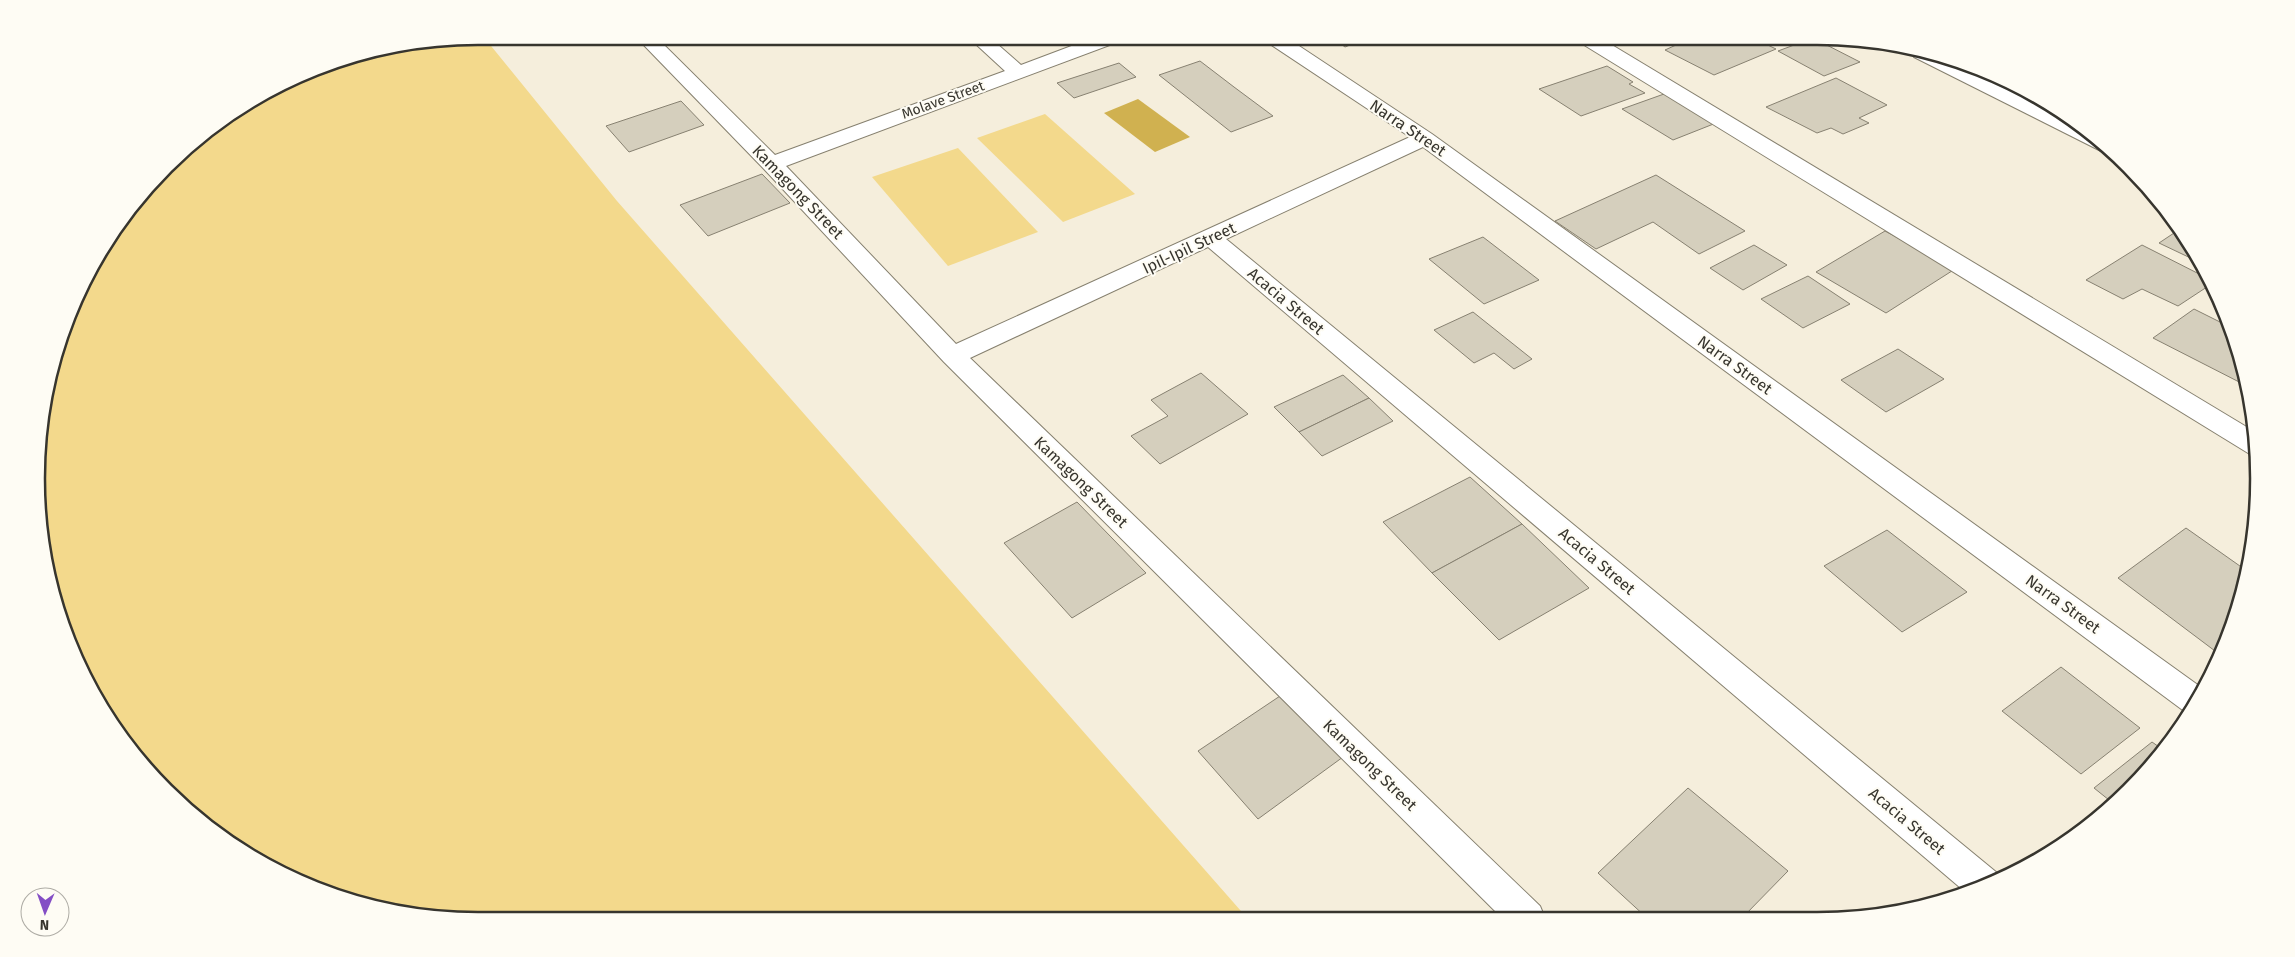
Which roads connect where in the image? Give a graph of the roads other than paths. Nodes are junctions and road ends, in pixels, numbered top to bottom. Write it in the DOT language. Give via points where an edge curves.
graph roads {
  1 [pos="653,45"];
  2 [pos="986,45"];
  3 [pos="1092,45"];
  4 [pos="1285,45"];
  5 [pos="1598,45"];
  6 [pos="1939,63"];
  7 [pos="1018,72"];
  8 [pos="2072,129"];
  9 [pos="1425,138"];
  10 [pos="772,164"];
  11 [pos="1211,238"];
  12 [pos="953,356"];
  13 [pos="2248,441"];
  14 [pos="2191,697"];
  15 [pos="1979,880"];
  16 [pos="1521,912"];
  1 -- 10 [label="street, Kamagong Street"];
  2 -- 7 [label="street"];
  3 -- 7 [label="street, Molave Street"];
  4 -- 9 [label="street, Narra Street"];
  5 -- 13 [label="street"];
  6 -- 8 [label="street"];
  7 -- 10 [label="street, Molave Street"];
  9 -- 11 [label="street, Ipil-Ipil Street"];
  9 -- 14 [label="street, Narra Street"];
  10 -- 12 [label="street, Kamagong Street"];
  11 -- 12 [label="street, Ipil-Ipil Street"];
  11 -- 15 [label="street, Acacia Street"];
  12 -- 16 [label="street, Kamagong Street"];
}
